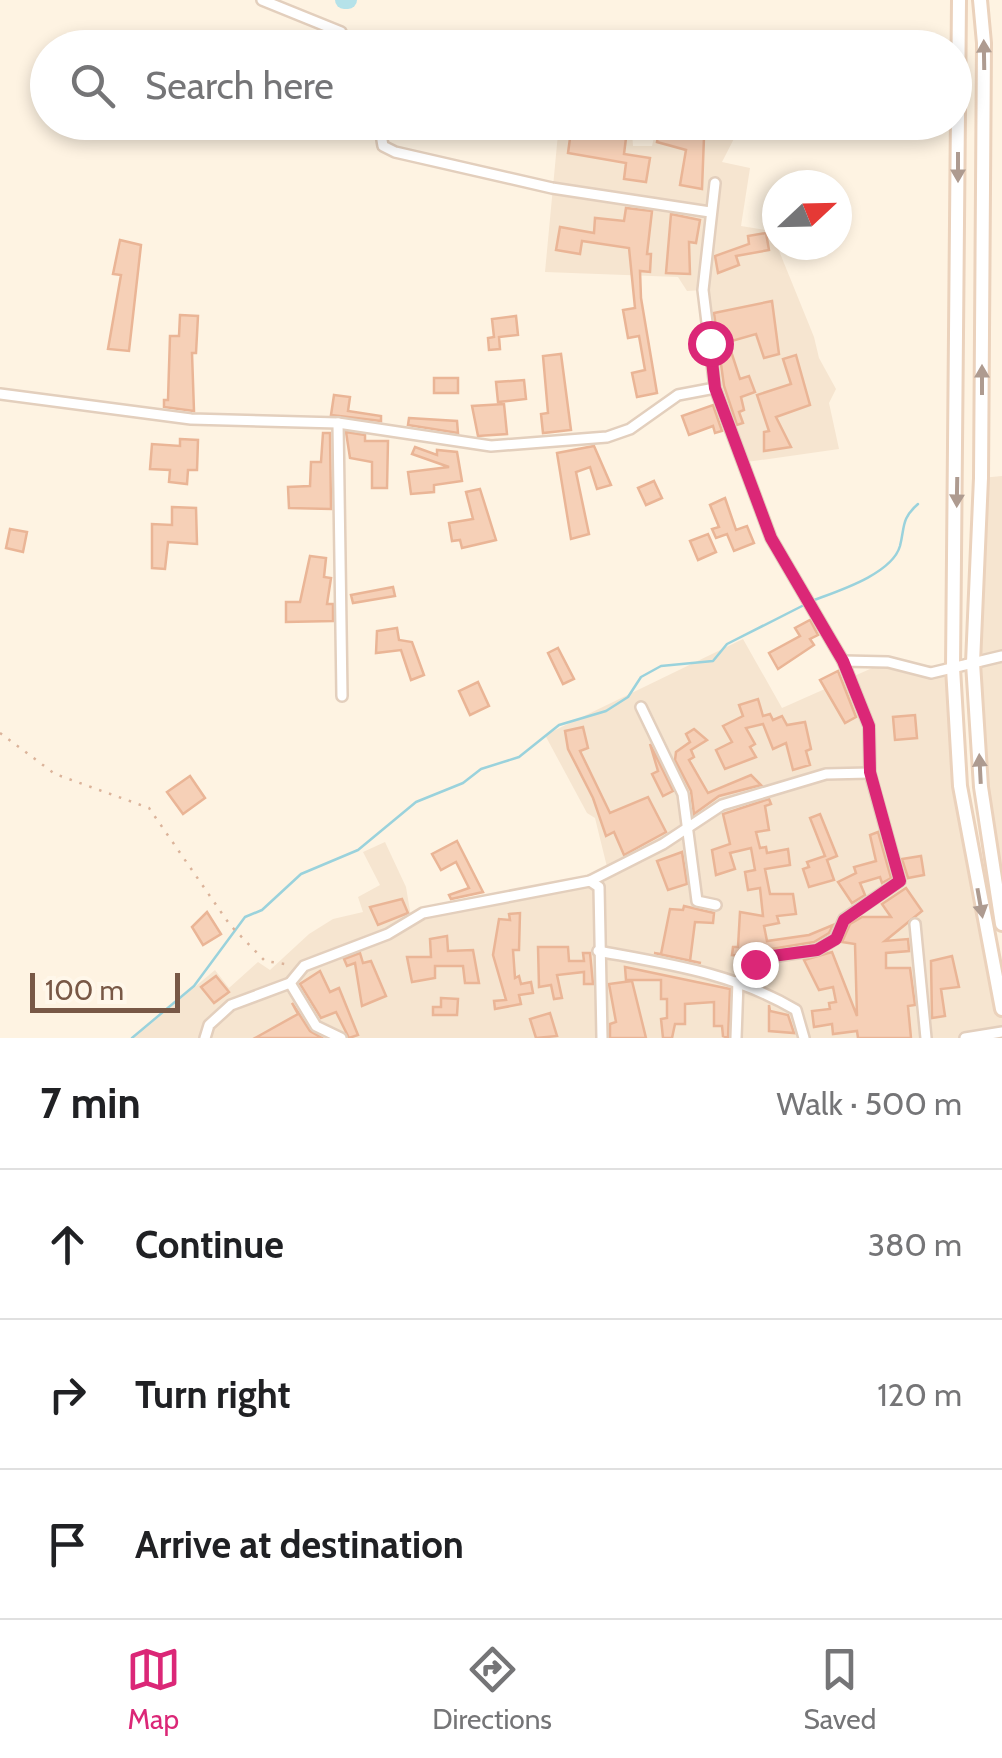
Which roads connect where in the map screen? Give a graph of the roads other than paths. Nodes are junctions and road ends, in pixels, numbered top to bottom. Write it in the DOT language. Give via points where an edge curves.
graph roads {
  1 [pos="262,0"];
  2 [pos="959,0"];
  3 [pos="980,0"];
  4 [pos="336,30"];
  5 [pos="959,30"];
  6 [pos="382,140"];
  7 [pos="958,140"];
  8 [pos="715,183"];
  9 [pos="710,212"];
  10 [pos="715,388"];
  11 [pos="0,394"];
  12 [pos="338,423"];
  13 [pos="1002,656"];
  14 [pos="843,661"];
  15 [pos="973,663"];
  16 [pos="953,668"];
  17 [pos="342,696"];
  18 [pos="641,707"];
  19 [pos="870,772"];
  20 [pos="690,823"];
  21 [pos="590,881"];
  22 [pos="716,905"];
  23 [pos="914,924"];
  24 [pos="1002,924"];
  25 [pos="598,952"];
  26 [pos="738,981"];
  27 [pos="290,983"];
  28 [pos="754,986"];
  29 [pos="1002,1009"];
  30 [pos="1002,1032"];
  31 [pos="204,1038"];
  32 [pos="342,1038"];
  33 [pos="602,1038"];
  34 [pos="736,1038"];
  35 [pos="804,1038"];
  36 [pos="926,1038"];
  37 [pos="964,1038"];
  1 -- 4 [label="street"];
  2 -- 5 [label="main road, one-way"];
  15 -- 3 [label="main road, one-way" via="982,478"];
  6 -- 9 [label="street" via="394,152 552,188"];
  7 -- 16 [label="main road, one-way"];
  8 -- 9 [label="street"];
  9 -- 10 [label="street" via="703,290"];
  10 -- 12 [label="street" via="678,395 630,429 607,436 458,444"];
  10 -- 14 [label="street" via="752,493 798,589"];
  11 -- 12 [label="street" via="191,419"];
  12 -- 17 [label="street"];
  13 -- 15 [label="street"];
  14 -- 16 [label="street" via="931,672"];
  14 -- 19 [label="street" via="869,726"];
  15 -- 16 [label="street"];
  24 -- 15 [label="main road, one-way" via="981,787"];
  16 -- 29 [label="main road, one-way" via="960,786"];
  18 -- 20 [label="street" via="678,780"];
  19 -- 20 [label="street" via="826,774 722,805"];
  19 -- 28 [label="street" via="900,881 844,920 836,939 817,950 758,959"];
  20 -- 21 [label="street"];
  20 -- 22 [label="street" via="697,901"];
  21 -- 25 [label="street" via="598,887"];
  21 -- 27 [label="street" via="423,913 304,966"];
  23 -- 36 [label="street"];
  25 -- 26 [label="street"];
  25 -- 33 [label="street"];
  26 -- 28 [label="street"];
  26 -- 34 [label="street"];
  27 -- 31 [label="street" via="230,1005"];
  27 -- 32 [label="street" via="316,1026"];
  28 -- 35 [label="street" via="796,1010"];
  30 -- 37 [label="street"];
}
